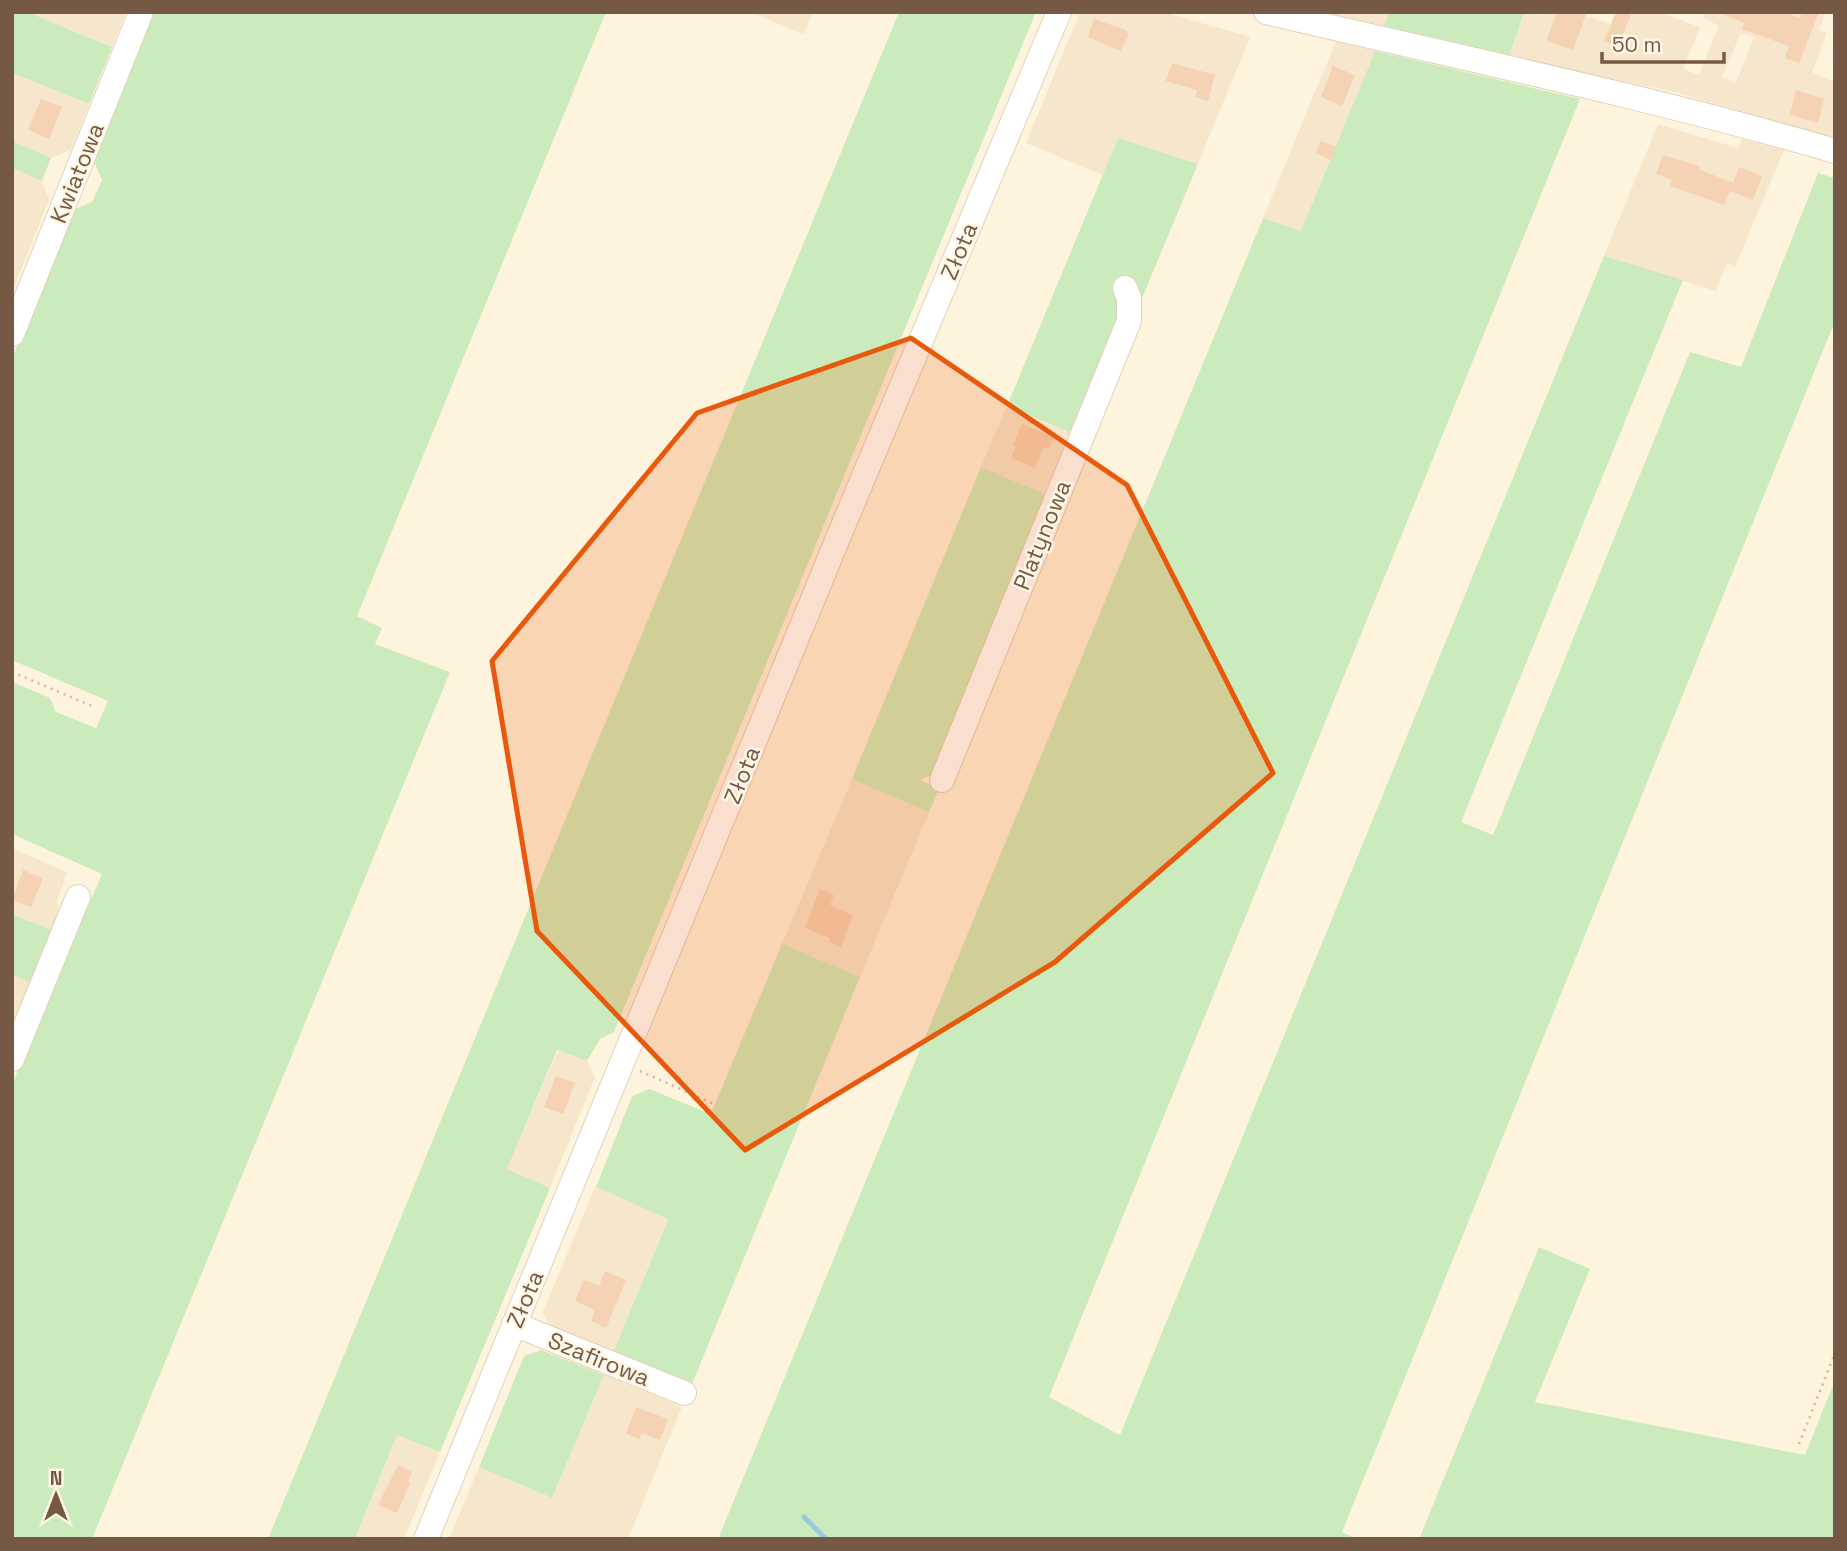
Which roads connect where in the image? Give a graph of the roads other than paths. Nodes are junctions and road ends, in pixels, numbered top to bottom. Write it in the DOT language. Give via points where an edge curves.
graph roads {
  1 [pos="141,12"];
  2 [pos="1059,12"];
  3 [pos="1266,12"];
  4 [pos="1835,151"];
  5 [pos="1125,288"];
  6 [pos="12,334"];
  7 [pos="943,780"];
  8 [pos="78,897"];
  9 [pos="12,1059"];
  10 [pos="514,1324"];
  11 [pos="684,1393"];
  12 [pos="426,1539"];
  1 -- 6 [label="street, Kwiatowa"];
  2 -- 10 [label="street, Złota"];
  3 -- 4 [label="street" via="1604,89"];
  5 -- 7 [label="street, Platynowa" via="1129,321"];
  8 -- 9 [label="street"];
  10 -- 11 [label="street, Szafirowa"];
  10 -- 12 [label="street, Złota"];
}
